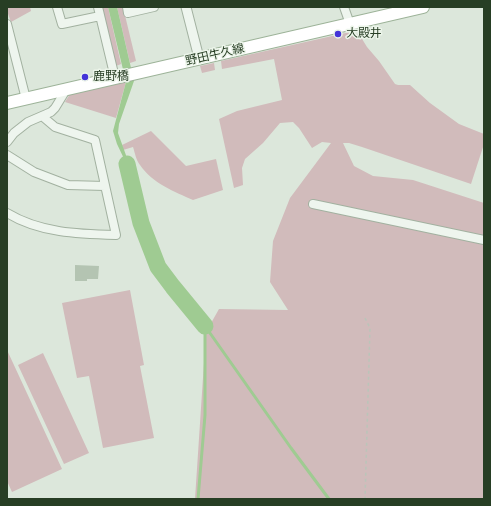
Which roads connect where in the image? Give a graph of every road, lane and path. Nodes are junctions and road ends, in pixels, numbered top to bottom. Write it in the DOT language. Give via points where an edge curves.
graph roads {
  1 [pos="56,7"];
  2 [pos="98,7"];
  3 [pos="127,7"];
  4 [pos="154,7"];
  5 [pos="186,7"];
  6 [pos="344,7"];
  7 [pos="423,7"];
  8 [pos="100,16"];
  9 [pos="7,24"];
  10 [pos="350,24"];
  11 [pos="199,58"];
  12 [pos="124,76"];
  13 [pos="66,90"];
  14 [pos="26,99"];
  15 [pos="7,103"];
  16 [pos="42,116"];
  17 [pos="7,142"];
  18 [pos="7,155"];
  19 [pos="105,186"];
  20 [pos="313,204"];
  21 [pos="7,213"];
  22 [pos="484,240"];
  23 [pos="365,318"];
  24 [pos="365,499"];
  1 -- 8 [label="street" via="62,24"];
  2 -- 8 [label="street"];
  3 -- 4 [label="street" via="128,13"];
  5 -- 11 [label="street"];
  6 -- 10 [label="street"];
  7 -- 10 [label="main road, 野田牛久線"];
  8 -- 12 [label="street"];
  9 -- 14 [label="street"];
  10 -- 11 [label="main road, 野田牛久線"];
  11 -- 12 [label="main road, 野田牛久線"];
  12 -- 13 [label="main road, 野田牛久線"];
  13 -- 14 [label="main road, 野田牛久線"];
  13 -- 16 [label="street" via="55,108"];
  14 -- 15 [label="main road, 野田牛久線"];
  16 -- 17 [label="street" via="21,127"];
  16 -- 19 [label="street" via="55,127 95,140"];
  18 -- 19 [label="street" via="34,172 68,185"];
  19 -- 21 [label="street" via="116,235 59,232 25,222"];
  20 -- 22 [label="street"];
  23 -- 24 [label="path" via="370,328"];
}
